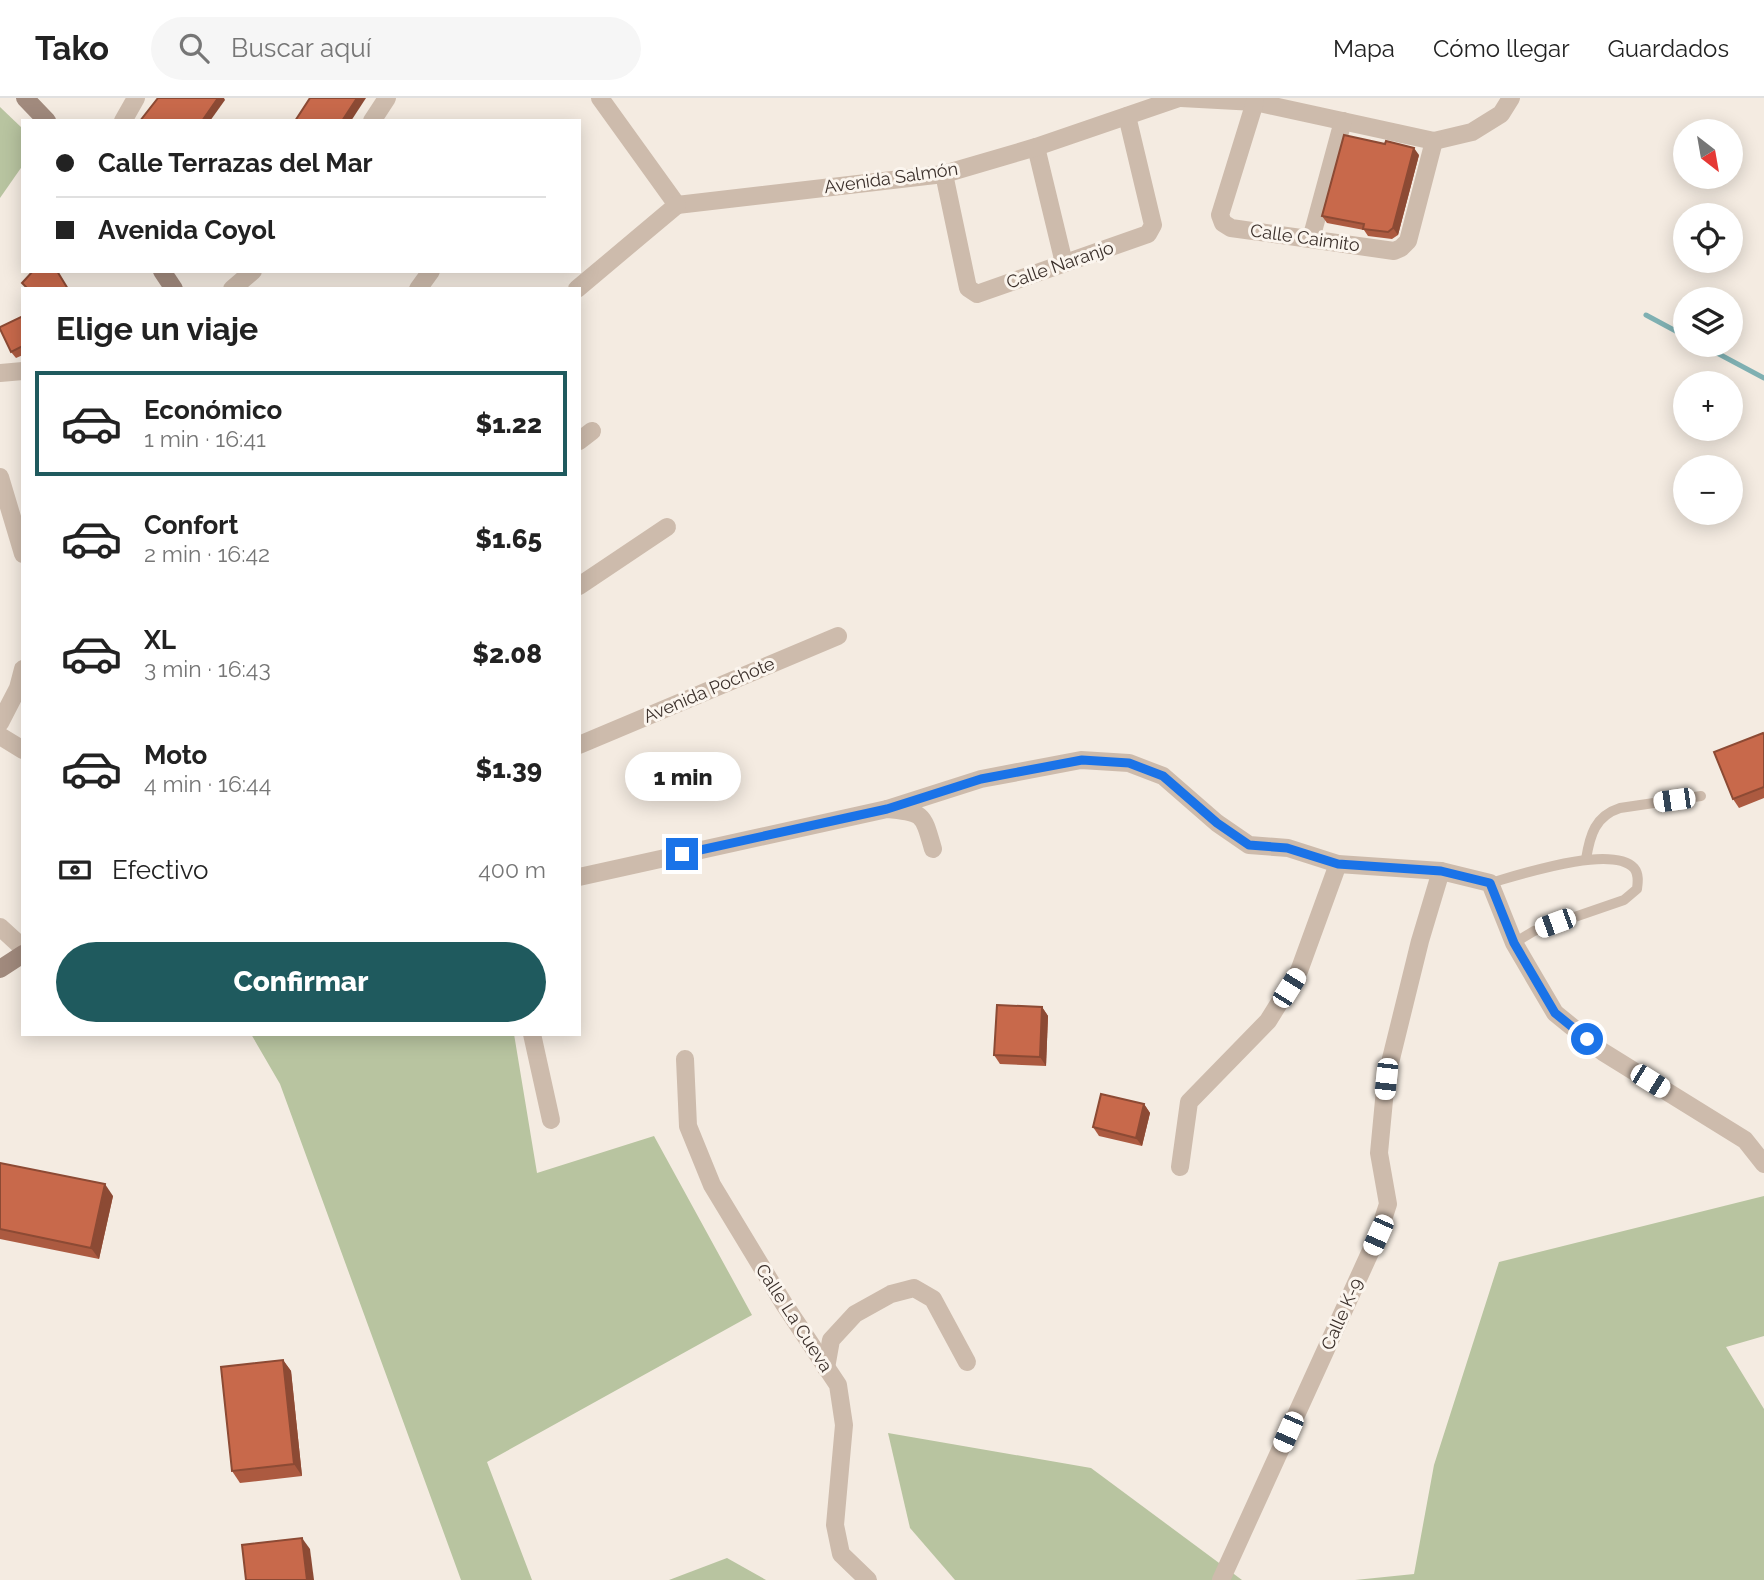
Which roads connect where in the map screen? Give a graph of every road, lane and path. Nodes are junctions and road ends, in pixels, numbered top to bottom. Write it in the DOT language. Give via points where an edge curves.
graph roads {
  1 [pos="25,98"];
  2 [pos="136,98"];
  3 [pos="387,98"];
  4 [pos="600,98"];
  5 [pos="1180,98"];
  6 [pos="1511,98"];
  7 [pos="1255,103"];
  8 [pos="1127,116"];
  9 [pos="45,119"];
  10 [pos="124,119"];
  11 [pos="373,119"];
  12 [pos="1343,121"];
  13 [pos="1434,141"];
  14 [pos="1036,147"];
  15 [pos="944,174"];
  16 [pos="677,205"];
  17 [pos="1311,239"];
  18 [pos="1064,263"];
  19 [pos="251,273"];
  20 [pos="234,287"];
  21 [pos="579,287"];
  22 [pos="21,371"];
  23 [pos="0,373"];
  24 [pos="0,477"];
  25 [pos="20,527"];
  26 [pos="667,527"];
  27 [pos="581,585"];
  28 [pos="838,636"];
  29 [pos="21,677"];
  30 [pos="0,723"];
  31 [pos="0,736"];
  32 [pos="581,744"];
  33 [pos="21,749"];
  34 [pos="1701,796"];
  35 [pos="887,809"];
  36 [pos="933,849"];
  37 [pos="1586,859"];
  38 [pos="1338,864"];
  39 [pos="1441,871"];
  40 [pos="581,877"];
  41 [pos="1490,883"];
  42 [pos="0,927"];
  43 [pos="1514,943"];
  44 [pos="21,946"];
  45 [pos="21,955"];
  46 [pos="0,969"];
  47 [pos="532,1036"];
  48 [pos="685,1059"];
  49 [pos="551,1120"];
  50 [pos="1764,1164"];
  51 [pos="1180,1167"];
  52 [pos="967,1362"];
  53 [pos="826,1368"];
  54 [pos="868,1580"];
  55 [pos="1220,1580"];
  1 -- 9 [label="street"];
  2 -- 10 [label="street"];
  3 -- 11 [label="street"];
  4 -- 16 [label="street"];
  5 -- 7 [label="street, Avenida Salmón"];
  5 -- 8 [label="street, Avenida Salmón"];
  6 -- 13 [label="street, Avenida Salmón" via="1501,114 1472,132"];
  7 -- 12 [label="street, Avenida Salmón"];
  7 -- 17 [label="street, Calle Caimito" via="1220,215 1223,223"];
  8 -- 14 [label="street, Avenida Salmón"];
  8 -- 18 [label="street, Calle Naranjo" via="1152,231"];
  12 -- 13 [label="street, Avenida Salmón"];
  12 -- 17 [label="street"];
  13 -- 17 [label="street, Calle Caimito" via="1408,241 1401,248 1394,251"];
  14 -- 15 [label="street, Avenida Salmón"];
  14 -- 18 [label="street"];
  15 -- 16 [label="street, Avenida Salmón"];
  15 -- 18 [label="street, Calle Naranjo" via="971,292 977,295"];
  16 -- 21 [label="street"];
  19 -- 20 [label="street"];
  22 -- 23 [label="street"];
  24 -- 25 [label="street"];
  26 -- 27 [label="street"];
  28 -- 32 [label="street, Avenida Pochote"];
  29 -- 30 [label="street"];
  31 -- 33 [label="street"];
  34 -- 37 [label="lane" via="1609,811 1594,827"];
  35 -- 36 [label="street" via="913,811 924,820"];
  35 -- 38 [label="street" via="981,779 1082,760 1129,763 1163,776 1249,845 1287,848"];
  35 -- 40 [label="street"];
  37 -- 41 [label="lane"];
  37 -- 43 [label="lane" via="1628,864 1637,874 1637,890 1624,900 1534,931"];
  38 -- 39 [label="street"];
  38 -- 51 [label="street" via="1299,971 1268,1021 1189,1102"];
  39 -- 41 [label="street"];
  39 -- 55 [label="street, Calle K-9" via="1386,1079 1379,1153 1388,1204 1378,1235"];
  41 -- 43 [label="street"];
  42 -- 44 [label="street"];
  43 -- 50 [label="street" via="1555,1013 1603,1052 1745,1140"];
  45 -- 46 [label="street"];
  47 -- 49 [label="street"];
  48 -- 53 [label="street, Calle La Cueva" via="688,1126 712,1185"];
  52 -- 53 [label="street" via="933,1299 914,1287 855,1314 831,1340"];
  53 -- 54 [label="street, Calle La Cueva" via="838,1385 844,1424 835,1525 841,1554"];
}
